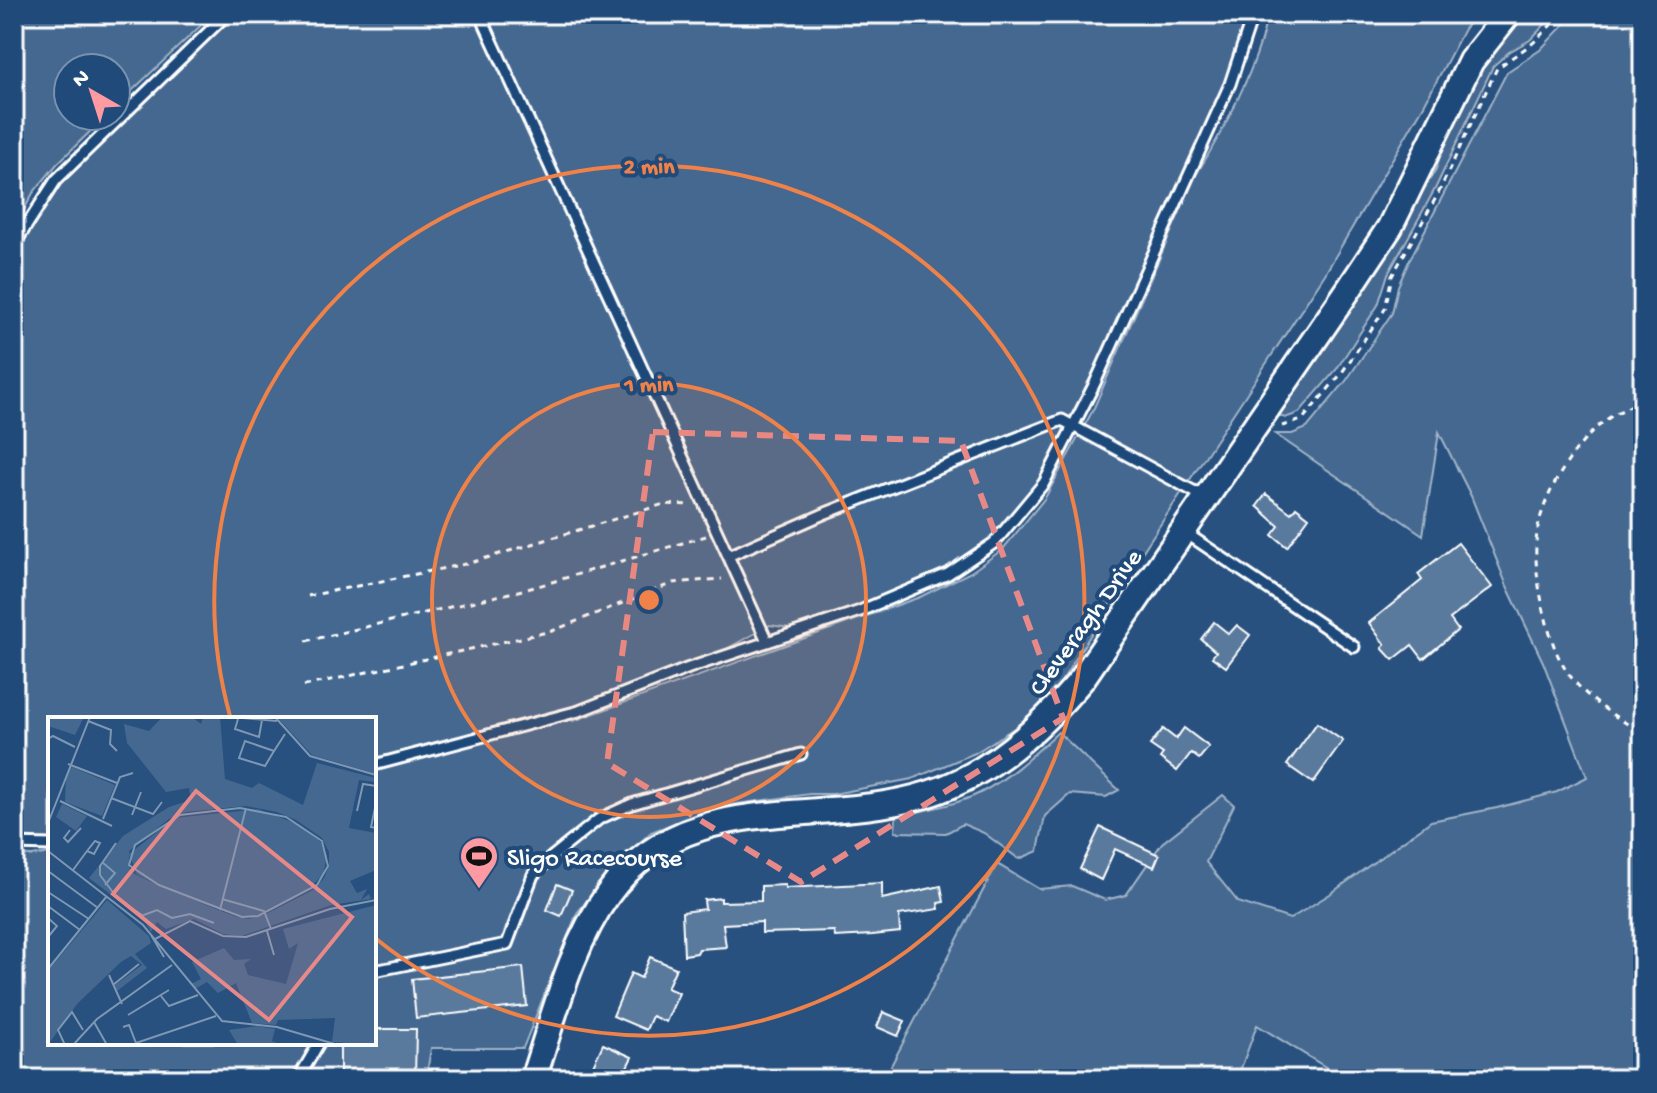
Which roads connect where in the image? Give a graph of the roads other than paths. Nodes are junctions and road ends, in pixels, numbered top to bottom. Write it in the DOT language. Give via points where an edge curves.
graph roads {
  1 [pos="227,14"];
  2 [pos="480,14"];
  3 [pos="1253,14"];
  4 [pos="1508,14"];
  5 [pos="14,245"];
  6 [pos="1073,426"];
  7 [pos="1206,498"];
  8 [pos="1183,531"];
  9 [pos="728,556"];
  10 [pos="767,641"];
  11 [pos="1354,647"];
  12 [pos="801,754"];
  13 [pos="376,764"];
  14 [pos="14,844"];
  15 [pos="48,845"];
  16 [pos="376,971"];
  17 [pos="318,1045"];
  18 [pos="298,1079"];
  19 [pos="533,1079"];
  1 -- 5 [label="lane" via="56,180"];
  2 -- 9 [label="lane"];
  3 -- 6 [label="lane" via="1230,84"];
  4 -- 7 [label="street, Cleveragh Drive" via="1471,61 1390,227"];
  6 -- 7 [label="lane"];
  6 -- 9 [label="lane" via="1062,420 1048,425"];
  6 -- 10 [label="lane" via="1044,483 994,543 948,574 860,611"];
  7 -- 8 [label="street, Cleveragh Drive"];
  8 -- 11 [label="lane"];
  8 -- 19 [label="street, Cleveragh Drive" via="1082,679 1047,720 988,766 930,794 882,805 712,823 670,839 633,867 609,892 577,951"];
  9 -- 10 [label="lane"];
  10 -- 13 [label="lane" via="579,711"];
  12 -- 16 [label="lane" via="632,804 599,819 533,875 507,944"];
  14 -- 15 [label="lane"];
  17 -- 18 [label="lane"];
}
